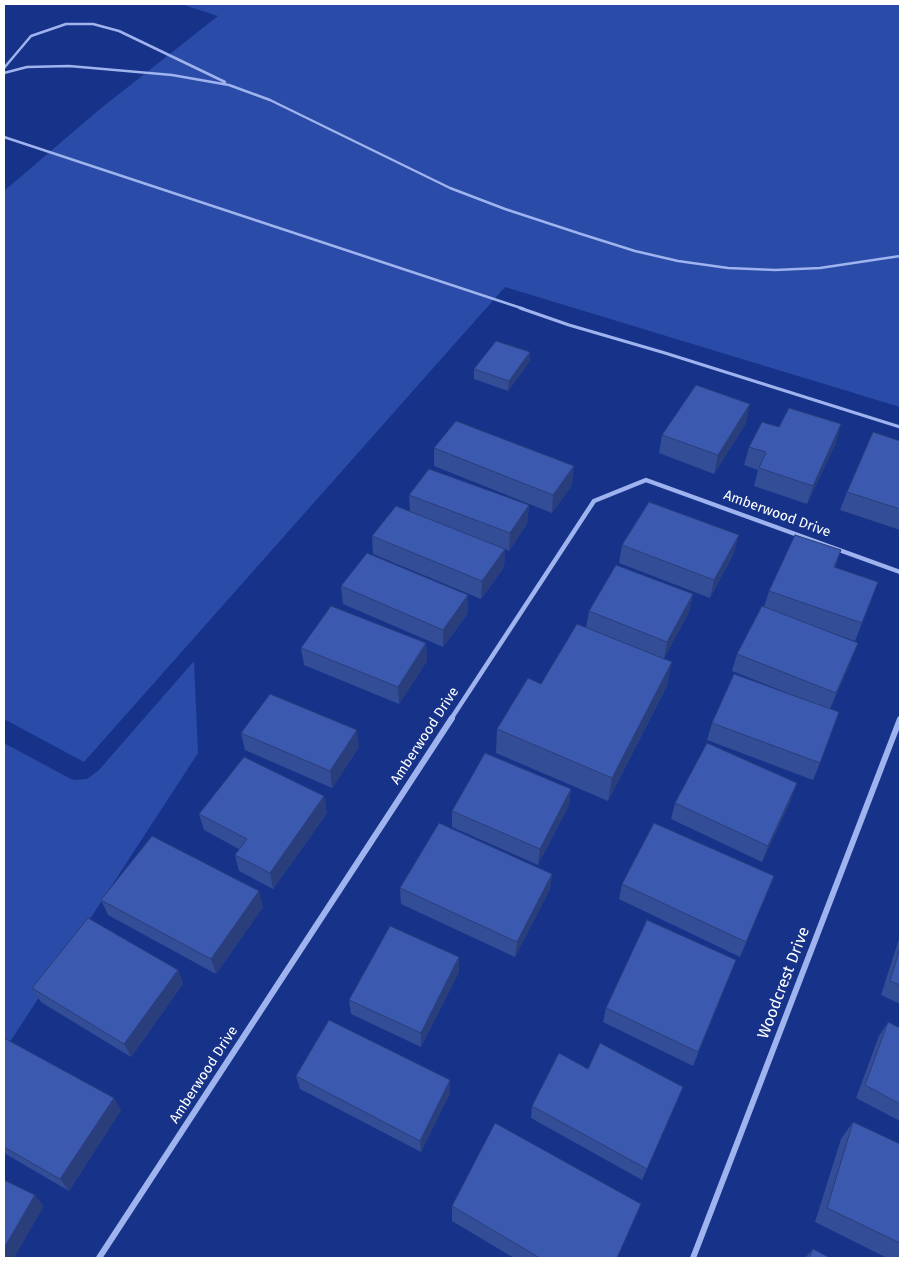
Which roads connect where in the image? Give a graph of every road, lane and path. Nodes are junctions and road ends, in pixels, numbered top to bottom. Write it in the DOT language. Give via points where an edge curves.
graph roads {
  1 [pos="4,68"];
  2 [pos="4,73"];
  3 [pos="229,84"];
  4 [pos="4,137"];
  5 [pos="900,256"];
  6 [pos="900,428"];
  7 [pos="900,572"];
  8 [pos="900,718"];
  9 [pos="99,1258"];
  10 [pos="693,1258"];
  1 -- 3 [label="lane" via="31,36 66,24 93,24 119,31"];
  2 -- 3 [label="lane" via="27,67 70,66 172,75"];
  3 -- 5 [label="lane" via="270,100 450,188 635,251 728,268 775,270 820,268"];
  4 -- 6 [label="lane" via="568,325"];
  7 -- 9 [label="street, Amberwood Drive" via="646,480 594,501"];
  8 -- 10 [label="street, Woodcrest Drive"];
}
